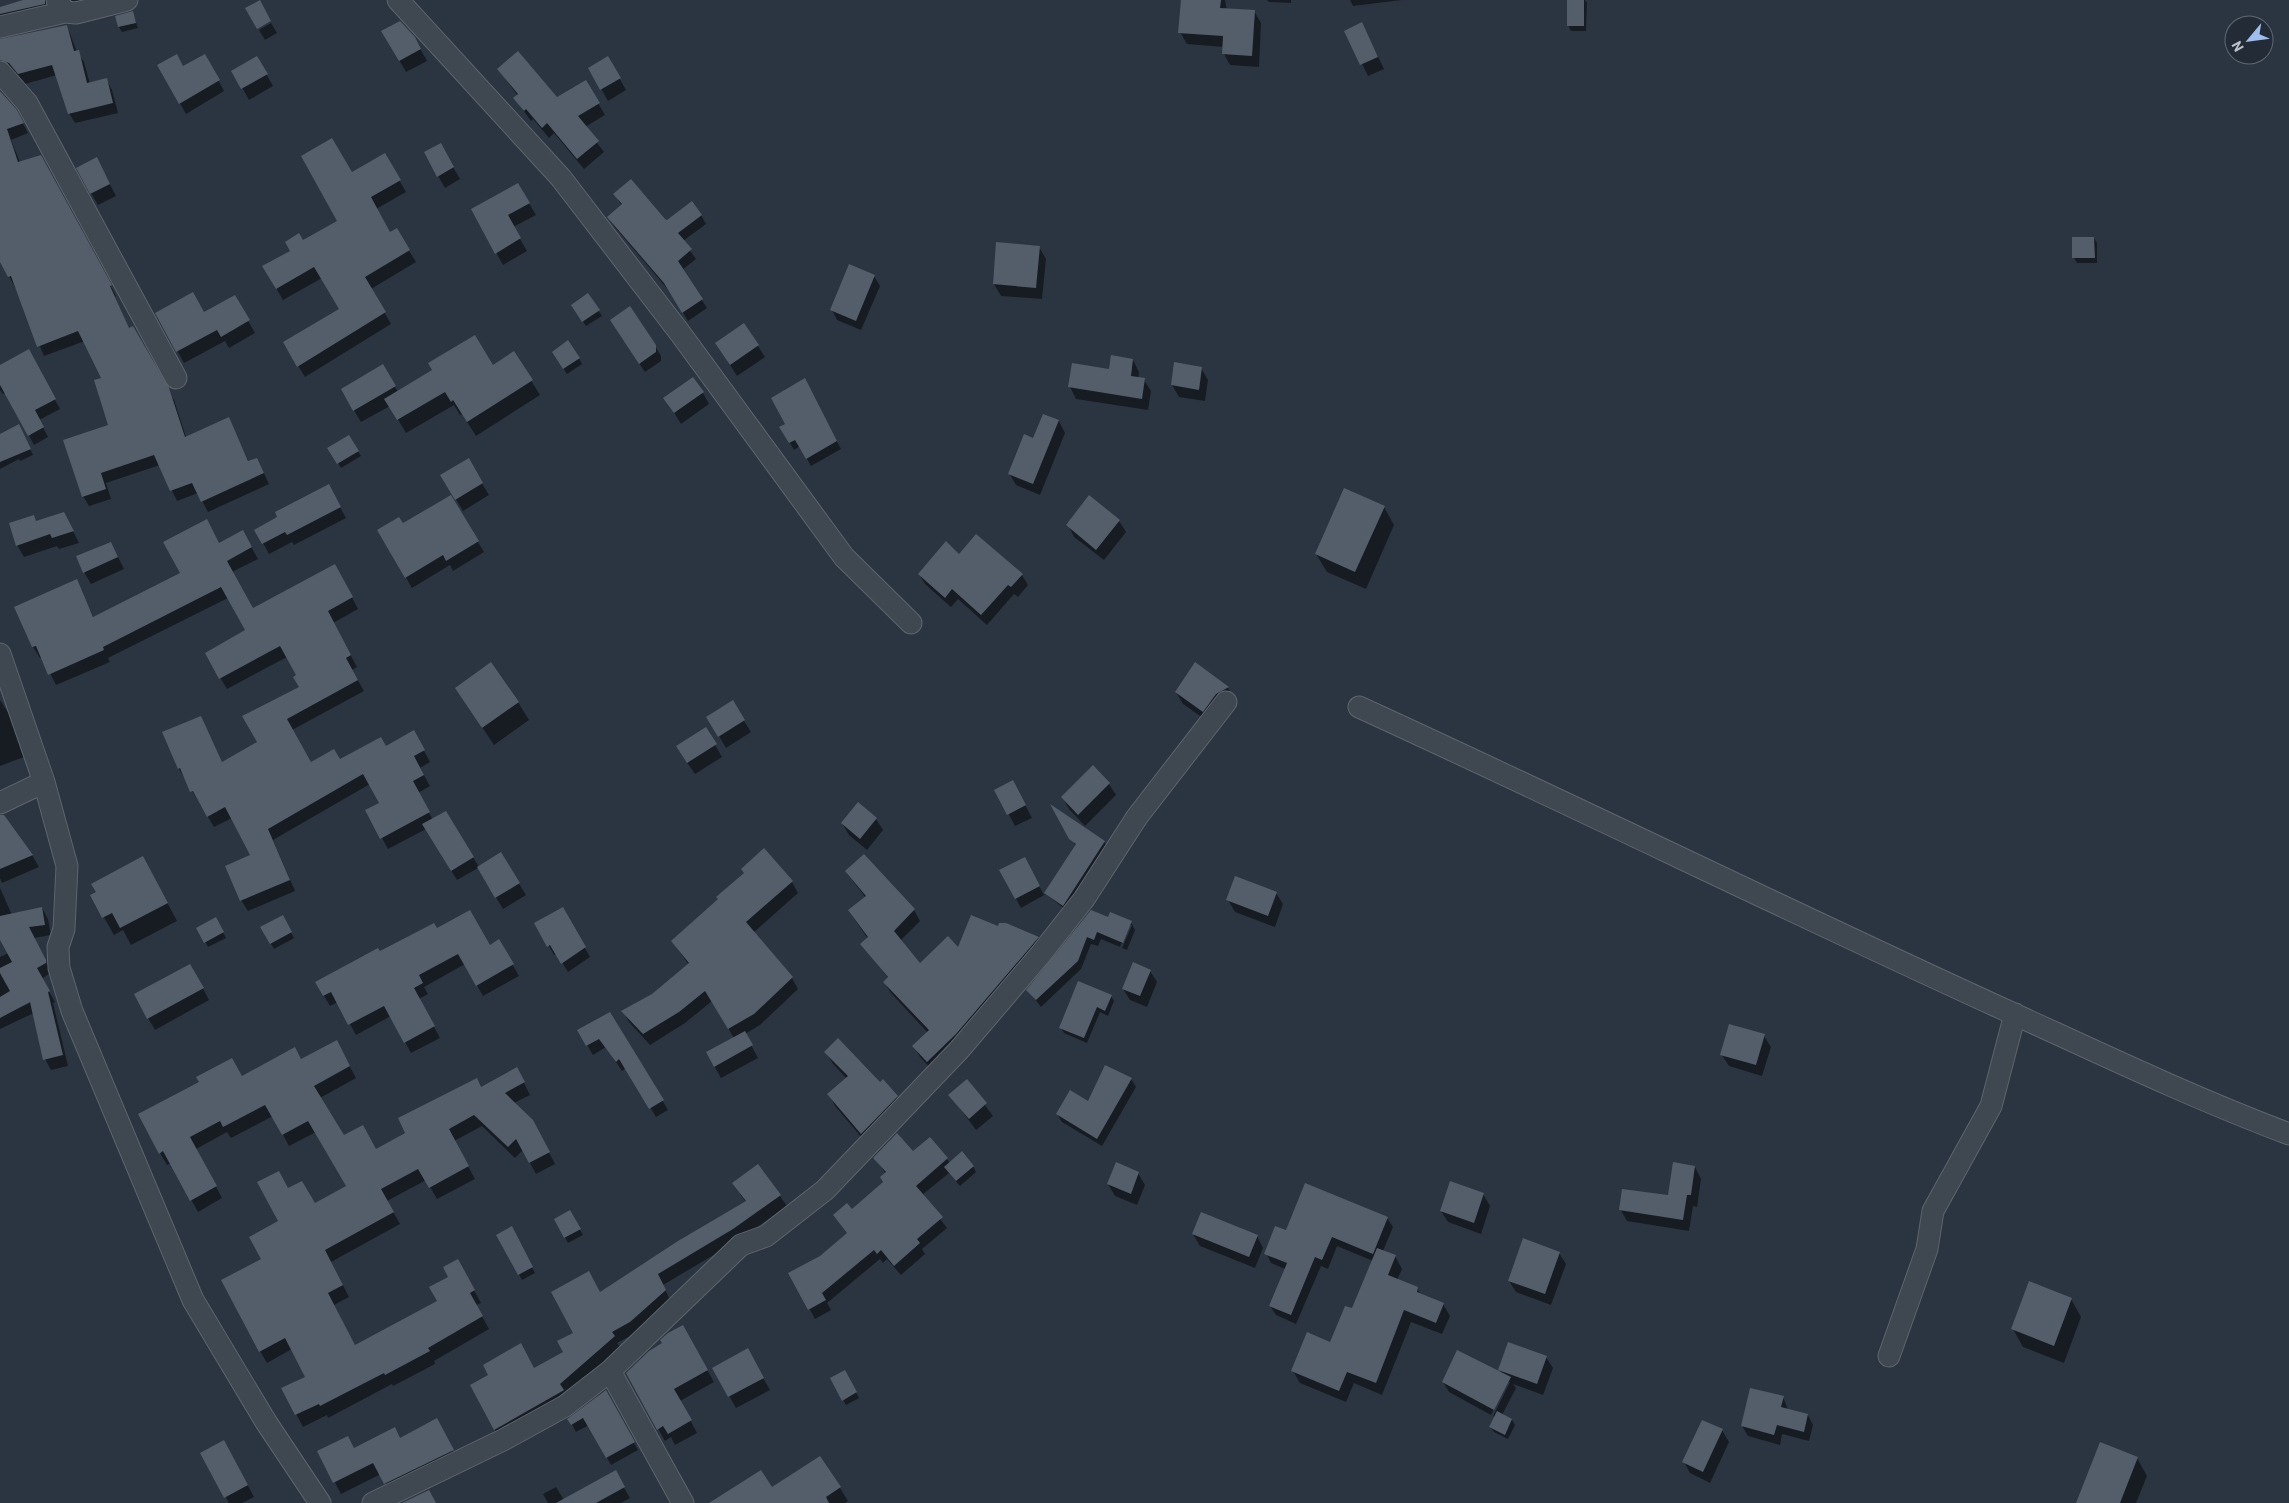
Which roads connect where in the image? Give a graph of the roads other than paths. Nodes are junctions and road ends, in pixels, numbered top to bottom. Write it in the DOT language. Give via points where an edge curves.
graph roads {
  1 [pos="128,0"];
  2 [pos="398,0"];
  3 [pos="61,6"];
  4 [pos="0,27"];
  5 [pos="0,72"];
  6 [pos="176,378"];
  7 [pos="910,623"];
  8 [pos="0,654"];
  9 [pos="1226,702"];
  10 [pos="1359,707"];
  11 [pos="44,782"];
  12 [pos="0,803"];
  13 [pos="2015,1014"];
  14 [pos="2289,1134"];
  15 [pos="1889,1356"];
  16 [pos="610,1371"];
  17 [pos="320,1503"];
  18 [pos="373,1503"];
  19 [pos="683,1503"];
  1 -- 3 [label="street" via="76,13"];
  2 -- 7 [label="street" via="561,178 680,333 844,557"];
  3 -- 4 [label="street"];
  5 -- 6 [label="street" via="27,103"];
  8 -- 11 [label="street"];
  9 -- 16 [label="street" via="1137,817 1084,899 959,1050 825,1190 766,1236 741,1244"];
  10 -- 13 [label="street"];
  11 -- 12 [label="street"];
  11 -- 17 [label="street" via="67,866 64,928 58,947 59,968 72,1012 193,1300 266,1422"];
  13 -- 14 [label="street" via="2217,1107"];
  13 -- 15 [label="street" via="1991,1106 1933,1211 1927,1249"];
  16 -- 18 [label="street" via="565,1406"];
  16 -- 19 [label="street"];
}
